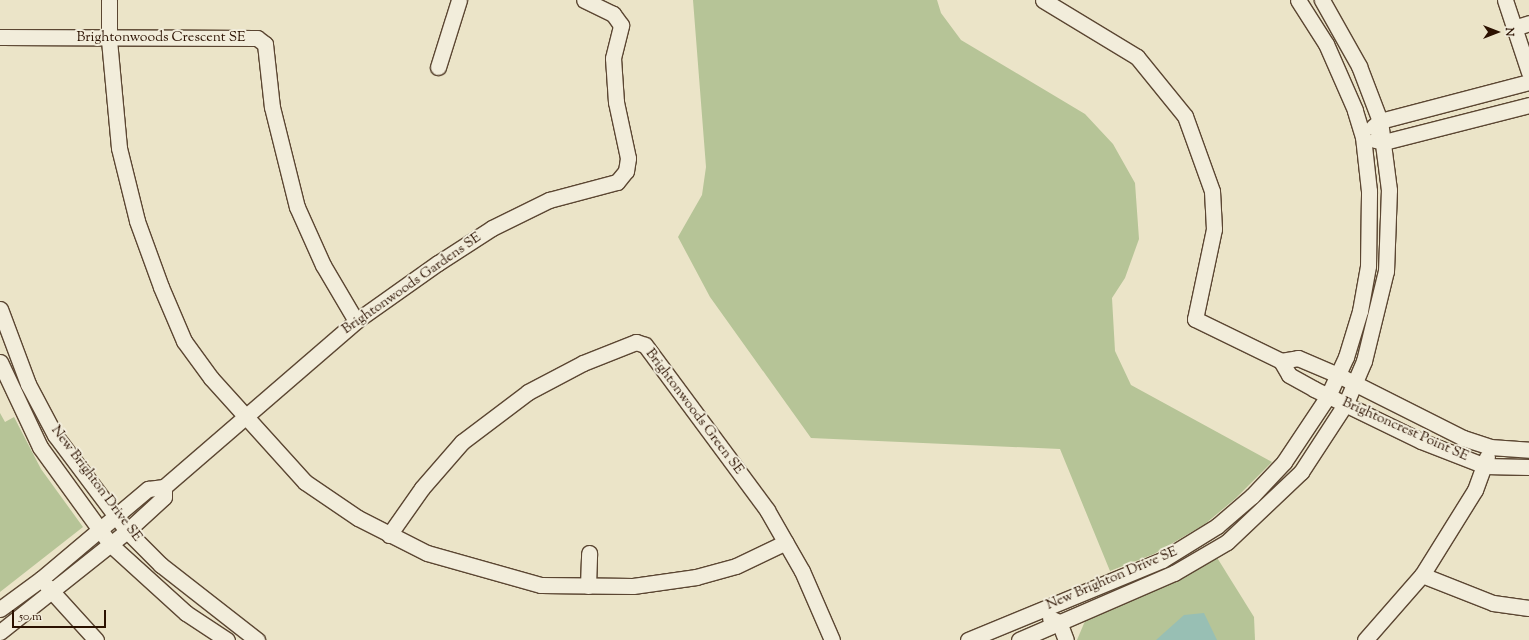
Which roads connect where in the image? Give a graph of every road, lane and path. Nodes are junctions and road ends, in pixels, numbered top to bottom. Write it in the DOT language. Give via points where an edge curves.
graph roads {
  1 [pos="109,0"];
  2 [pos="459,0"];
  3 [pos="584,0"];
  4 [pos="1043,0"];
  5 [pos="1298,0"];
  6 [pos="1322,0"];
  7 [pos="1505,0"];
  8 [pos="1529,24"];
  9 [pos="1514,28"];
  10 [pos="0,37"];
  11 [pos="109,40"];
  12 [pos="438,67"];
  13 [pos="1529,72"];
  14 [pos="1529,82"];
  15 [pos="1529,106"];
  16 [pos="1380,121"];
  17 [pos="1363,137"];
  18 [pos="1384,142"];
  19 [pos="0,309"];
  20 [pos="356,321"];
  21 [pos="1281,361"];
  22 [pos="0,362"];
  23 [pos="1338,375"];
  24 [pos="1355,384"];
  25 [pos="6,395"];
  26 [pos="1328,396"];
  27 [pos="1346,403"];
  28 [pos="245,419"];
  29 [pos="1490,447"];
  30 [pos="1529,450"];
  31 [pos="1485,466"];
  32 [pos="1529,467"];
  33 [pos="164,487"];
  34 [pos="115,515"];
  35 [pos="98,528"];
  36 [pos="127,531"];
  37 [pos="389,535"];
  38 [pos="786,542"];
  39 [pos="111,545"];
  40 [pos="589,553"];
  41 [pos="1422,575"];
  42 [pos="41,579"];
  43 [pos="588,586"];
  44 [pos="53,593"];
  45 [pos="1529,608"];
  46 [pos="0,609"];
  47 [pos="1036,612"];
  48 [pos="1059,622"];
  49 [pos="0,632"];
  50 [pos="1027,638"];
  51 [pos="96,640"];
  52 [pos="227,640"];
  53 [pos="257,640"];
  54 [pos="832,640"];
  55 [pos="968,640"];
  56 [pos="1066,640"];
  57 [pos="1365,640"];
  1 -- 11 [label="street"];
  2 -- 12 [label="street"];
  3 -- 20 [label="street, Brightonwoods Gardens SE" via="614,14 621,26 614,58 616,102 628,158 626,171 617,182 550,200 492,228"];
  4 -- 21 [label="street" via="1137,57 1185,116 1212,191 1214,229 1195,318"];
  5 -- 17 [label="street, New Brighton Drive SE" via="1340,74"];
  6 -- 16 [label="street, New Brighton Drive SE" via="1359,66"];
  7 -- 9 [label="street"];
  8 -- 9 [label="street"];
  9 -- 13 [label="street"];
  10 -- 11 [label="street, Brightonwoods Crescent SE"];
  11 -- 20 [label="street, Brightonwoods Crescent SE" via="257,38 265,44 272,107 297,207 323,265"];
  11 -- 28 [label="street" via="119,148 136,221 184,340"];
  14 -- 16 [label="street"];
  15 -- 18 [label="street"];
  16 -- 17 [label="street"];
  16 -- 18 [label="street, New Brighton Drive SE"];
  17 -- 18 [label="street"];
  17 -- 23 [label="street, New Brighton Drive SE" via="1369,191 1368,266 1360,311"];
  18 -- 24 [label="street, New Brighton Drive SE" via="1390,224 1386,271 1364,361"];
  19 -- 34 [label="street, New Brighton Drive SE" via="28,384 55,435"];
  20 -- 28 [label="street, Brightonwoods Gardens SE"];
  21 -- 23 [label="street, Brightoncrest Point SE" via="1298,358"];
  21 -- 26 [label="street, Brightoncrest Point SE" via="1290,375"];
  22 -- 25 [label="street, New Brighton Drive SE"];
  23 -- 24 [label="street, Brightoncrest Point SE"];
  23 -- 26 [label="street, New Brighton Drive SE"];
  24 -- 27 [label="street, New Brighton Drive SE"];
  24 -- 29 [label="street, Brightoncrest Point SE" via="1463,438"];
  25 -- 35 [label="street, New Brighton Drive SE"];
  26 -- 27 [label="street, Brightoncrest Point SE"];
  26 -- 47 [label="street, New Brighton Drive SE" via="1284,462 1217,526 1162,560"];
  27 -- 31 [label="street, Brightoncrest Point SE" via="1421,441"];
  27 -- 48 [label="street, New Brighton Drive SE" via="1300,472 1227,542 1174,572"];
  28 -- 33 [label="street, Brightonwoods Gardens SE"];
  28 -- 37 [label="street" via="305,482"];
  29 -- 30 [label="street, Brightoncrest Point SE"];
  29 -- 31 [label="street"];
  31 -- 32 [label="street, Brightoncrest Point SE"];
  31 -- 41 [label="street" via="1475,490"];
  33 -- 34 [label="street, Brightonwoods Gardens SE" via="148,489"];
  33 -- 36 [label="street, Brightonwoods Gardens SE" via="164,497"];
  34 -- 35 [label="street, Brightonwoods Gardens SE"];
  34 -- 36 [label="street, New Brighton Drive SE"];
  35 -- 39 [label="street, New Brighton Drive SE"];
  35 -- 42 [label="street, Brightonwoods Gardens SE"];
  36 -- 39 [label="street, Brightonwoods Gardens SE"];
  36 -- 53 [label="street, New Brighton Drive SE" via="161,565"];
  37 -- 38 [label="street, Brightonwoods Green SE" via="422,488 462,442 528,392 583,363 636,342 645,345"];
  37 -- 43 [label="street" via="475,568 541,585"];
  38 -- 43 [label="street" via="736,566 696,577 633,586"];
  38 -- 54 [label="street, Brightonwoods Green SE"];
  39 -- 44 [label="street, Brightonwoods Gardens SE"];
  39 -- 52 [label="street, New Brighton Drive SE" via="186,613"];
  40 -- 43 [label="street"];
  41 -- 45 [label="street" via="1493,603"];
  41 -- 57 [label="street"];
  42 -- 44 [label="street"];
  42 -- 46 [label="street, Brightonwoods Gardens SE"];
  44 -- 49 [label="street, Brightonwoods Gardens SE"];
  44 -- 51 [label="street"];
  47 -- 48 [label="street"];
  47 -- 50 [label="street"];
  47 -- 55 [label="street, New Brighton Drive SE"];
  48 -- 50 [label="street, New Brighton Drive SE"];
  48 -- 56 [label="street"];
}
